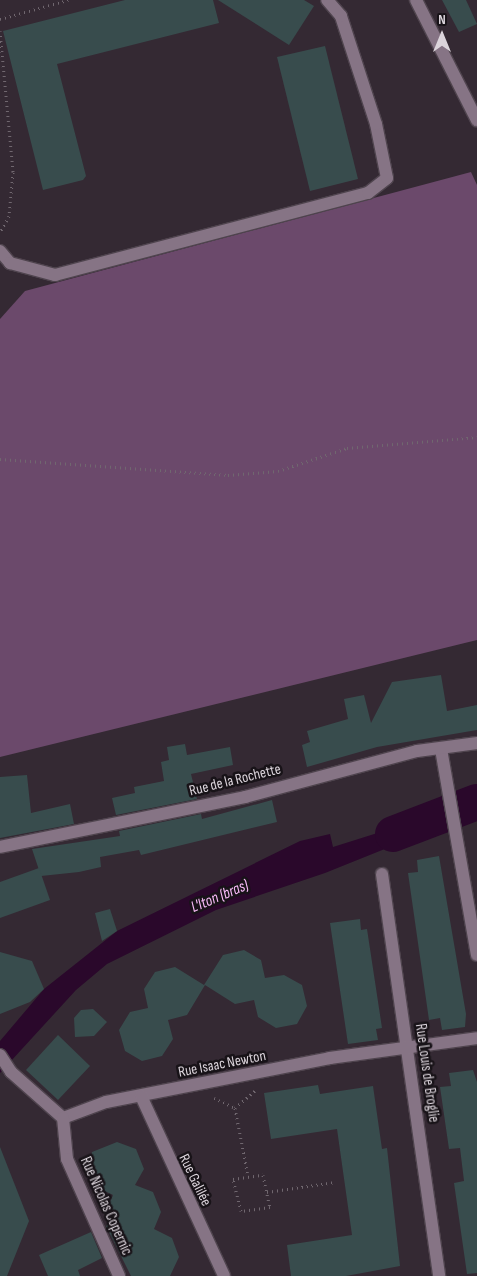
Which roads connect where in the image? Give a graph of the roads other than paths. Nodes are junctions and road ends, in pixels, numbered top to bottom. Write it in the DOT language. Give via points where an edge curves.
graph roads {
  1 [pos="327,0"];
  2 [pos="416,0"];
  3 [pos="477,120"];
  4 [pos="0,251"];
  5 [pos="477,742"];
  6 [pos="441,749"];
  7 [pos="0,847"];
  8 [pos="382,874"];
  9 [pos="477,955"];
  10 [pos="477,1038"];
  11 [pos="407,1048"];
  12 [pos="0,1055"];
  13 [pos="141,1096"];
  14 [pos="62,1118"];
  15 [pos="119,1276"];
  16 [pos="224,1276"];
  17 [pos="439,1276"];
  1 -- 4 [label="street" via="342,16 376,124 387,178 368,193 55,275 10,263"];
  2 -- 3 [label="street"];
  5 -- 6 [label="street, Rue de la Rochette"];
  6 -- 7 [label="street, Rue de la Rochette" via="417,751 331,771 245,797"];
  6 -- 9 [label="street" via="452,794"];
  8 -- 11 [label="street, Rue Louis de Broglie"];
  10 -- 11 [label="street, Rue Isaac Newton"];
  11 -- 13 [label="street, Rue Isaac Newton" via="330,1058"];
  11 -- 17 [label="street, Rue Louis de Broglie"];
  12 -- 14 [label="street" via="11,1072"];
  13 -- 14 [label="street, Rue Isaac Newton" via="106,1102"];
  13 -- 16 [label="street, Rue Galilée"];
  14 -- 15 [label="street, Rue Nicolas Copernic" via="66,1159"];
}
